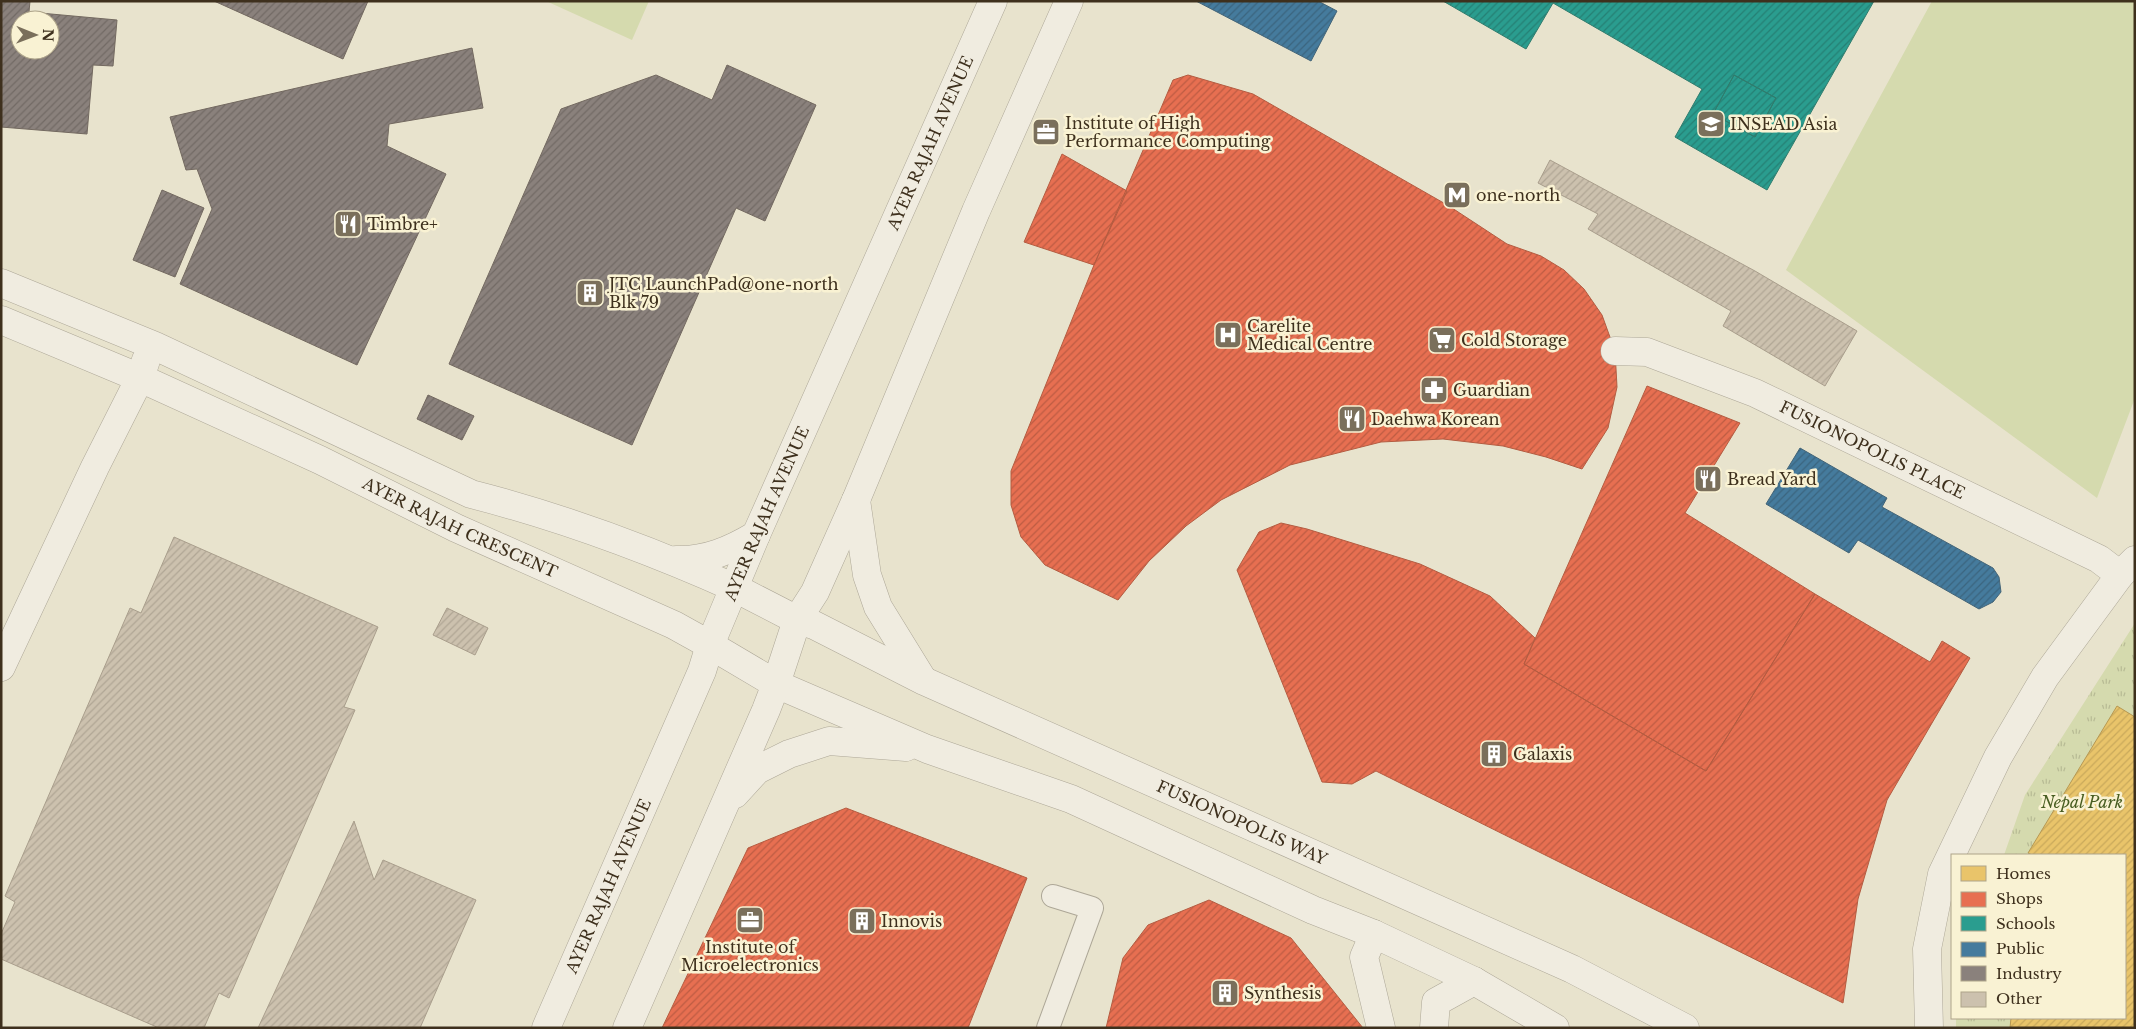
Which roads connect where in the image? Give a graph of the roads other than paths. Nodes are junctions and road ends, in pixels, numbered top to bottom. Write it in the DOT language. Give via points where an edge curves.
graph roads {
  1 [pos="993,1"];
  2 [pos="1069,1"];
  3 [pos="1,283"];
  4 [pos="1,320"];
  5 [pos="152,345"];
  6 [pos="1614,351"];
  7 [pos="140,378"];
  8 [pos="856,500"];
  9 [pos="756,535"];
  10 [pos="672,560"];
  11 [pos="2127,567"];
  12 [pos="735,588"];
  13 [pos="797,620"];
  14 [pos="710,645"];
  15 [pos="1,667"];
  16 [pos="924,682"];
  17 [pos="776,684"];
  18 [pos="927,749"];
  19 [pos="723,808"];
  20 [pos="1952,854"];
  21 [pos="1951,855"];
  22 [pos="1053,896"];
  23 [pos="1374,934"];
  24 [pos="1474,981"];
  25 [pos="546,1028"];
  26 [pos="627,1028"];
  27 [pos="1048,1028"];
  28 [pos="1381,1028"];
  29 [pos="1434,1028"];
  30 [pos="1555,1028"];
  31 [pos="1685,1028"];
  32 [pos="1929,1028"];
  1 -- 9 [label="street, AYER RAJAH AVENUE"];
  2 -- 8 [label="street" via="976,211"];
  3 -- 5 [label="street"];
  4 -- 7 [label="street, AYER RAJAH CRESCENT"];
  5 -- 7 [label="street"];
  5 -- 10 [label="street" via="471,494 522,507"];
  6 -- 11 [label="street, FUSIONOPOLIS PLACE" via="1647,352 1755,393 2099,559"];
  7 -- 14 [label="street, AYER RAJAH CRESCENT" via="320,460 456,528 674,625"];
  7 -- 15 [label="street"];
  8 -- 13 [label="street" via="816,592"];
  8 -- 16 [label="street" via="867,575 878,607"];
  9 -- 10 [label="street" via="714,556"];
  9 -- 12 [label="street, AYER RAJAH AVENUE"];
  10 -- 12 [label="street"];
  11 -- 20 [label="street" via="2045,677 1998,757"];
  12 -- 13 [label="street"];
  12 -- 14 [label="street, AYER RAJAH AVENUE"];
  13 -- 16 [label="street, FUSIONOPOLIS WAY" via="814,625"];
  13 -- 17 [label="street"];
  14 -- 17 [label="street, AYER RAJAH CRESCENT"];
  14 -- 25 [label="street, AYER RAJAH AVENUE" via="702,671"];
  16 -- 31 [label="street, FUSIONOPOLIS WAY" via="1545,956"];
  17 -- 18 [label="street"];
  17 -- 19 [label="street"];
  18 -- 19 [label="street" via="830,741 788,754 757,770"];
  18 -- 23 [label="street" via="1072,799 1313,910"];
  19 -- 26 [label="street"];
  21 -- 32 [label="street" via="1942,874 1927,950"];
  22 -- 27 [label="street" via="1092,908"];
  23 -- 24 [label="street"];
  23 -- 28 [label="street" via="1364,958"];
  24 -- 29 [label="street" via="1436,1002"];
  24 -- 30 [label="street"];
}
